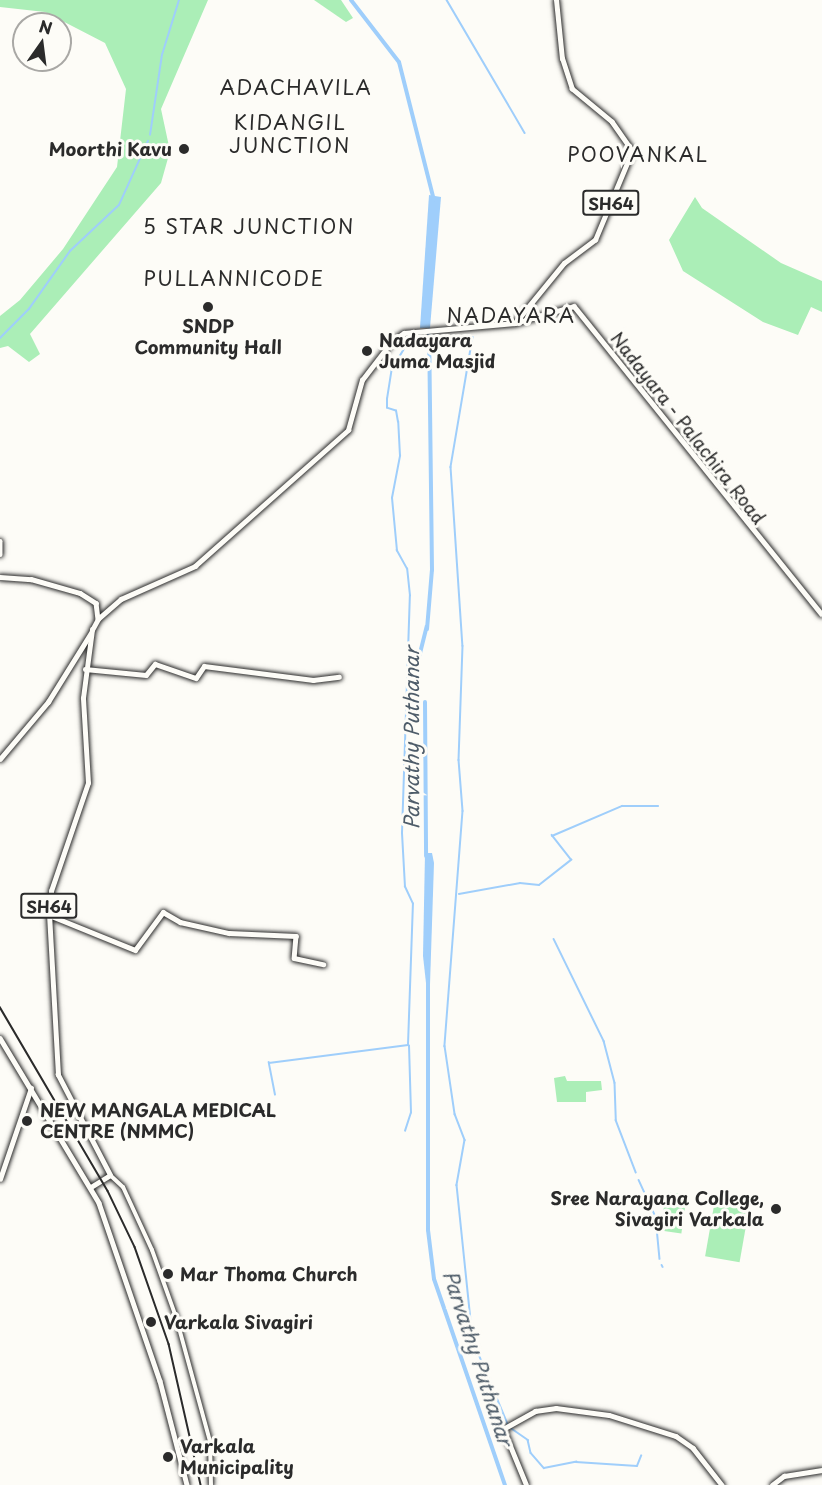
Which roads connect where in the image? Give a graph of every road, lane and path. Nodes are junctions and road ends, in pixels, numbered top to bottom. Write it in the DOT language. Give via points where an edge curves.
graph roads {
  1 [pos="555,0"];
  2 [pos="522,313"];
  3 [pos="528,319"];
  4 [pos="515,323"];
  5 [pos="0,541"];
  6 [pos="0,554"];
  7 [pos="0,577"];
  8 [pos="822,614"];
  9 [pos="98,619"];
  10 [pos="92,630"];
  11 [pos="85,669"];
  12 [pos="339,677"];
  13 [pos="0,759"];
  14 [pos="49,915"];
  15 [pos="322,964"];
  16 [pos="0,1038"];
  17 [pos="31,1088"];
  18 [pos="111,1175"];
  19 [pos="0,1179"];
  20 [pos="91,1186"];
  21 [pos="822,1470"];
  22 [pos="187,1485"];
  23 [pos="211,1485"];
  24 [pos="526,1485"];
  25 [pos="722,1485"];
  26 [pos="772,1485"];
  1 -- 2 [label="main road, SH64" via="562,59 572,89 612,122 632,151 595,240 564,263"];
  2 -- 3 [label="main road"];
  2 -- 4 [label="main road, SH64"];
  3 -- 4 [label="main road, Nadayara - Palachira Road"];
  3 -- 8 [label="main road, Nadayara - Palachira Road" via="574,306"];
  4 -- 9 [label="main road, SH64" via="421,332 392,341 362,380 348,430 195,566 121,599"];
  5 -- 6 [label="main road"];
  7 -- 9 [label="main road" via="31,579 80,593 96,603"];
  9 -- 10 [label="main road, SH64"];
  10 -- 11 [label="main road, SH64"];
  10 -- 13 [label="main road" via="48,702"];
  11 -- 12 [label="main road" via="146,675 155,664 196,678 204,666 313,680"];
  11 -- 14 [label="main road, SH64" via="88,783 51,891"];
  14 -- 15 [label="main road" via="135,950 163,912 180,922 229,933 296,936 294,958"];
  14 -- 18 [label="main road, SH64" via="58,1075"];
  16 -- 17 [label="main road"];
  17 -- 19 [label="main road"];
  17 -- 20 [label="main road"];
  18 -- 20 [label="main road"];
  18 -- 23 [label="street" via="123,1187 147,1239 176,1317 210,1441"];
  20 -- 22 [label="main road" via="160,1381"];
  21 -- 26 [label="main road" via="784,1476"];
  24 -- 25 [label="main road" via="503,1429 515,1421 556,1408 631,1421 676,1437 693,1448"];
}
